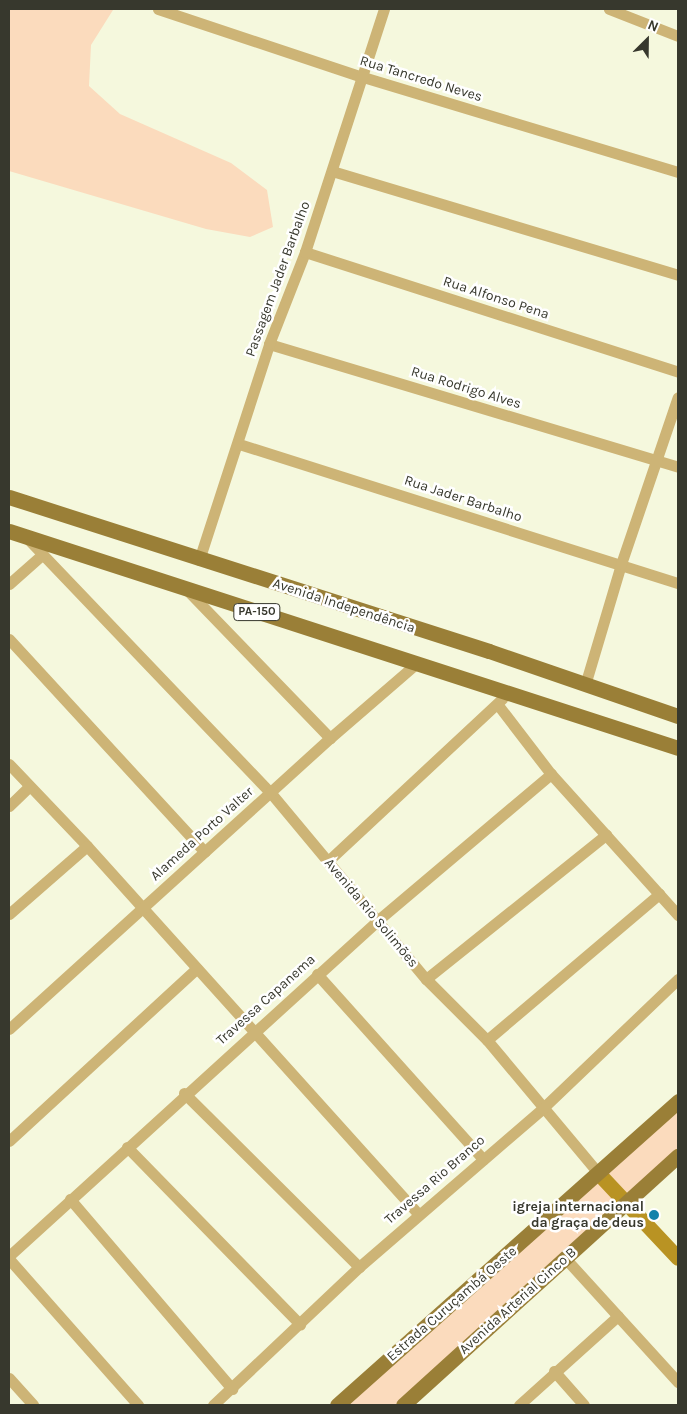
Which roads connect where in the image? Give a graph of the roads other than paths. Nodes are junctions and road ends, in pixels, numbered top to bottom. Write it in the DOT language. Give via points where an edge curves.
graph roads {
  1 [pos="158,9"];
  2 [pos="384,9"];
  3 [pos="609,9"];
  4 [pos="678,36"];
  5 [pos="363,77"];
  6 [pos="332,171"];
  7 [pos="678,172"];
  8 [pos="305,252"];
  9 [pos="678,275"];
  10 [pos="269,344"];
  11 [pos="678,372"];
  12 [pos="678,397"];
  13 [pos="239,444"];
  14 [pos="655,460"];
  15 [pos="678,467"];
  16 [pos="9,497"];
  17 [pos="9,531"];
  18 [pos="26,536"];
  19 [pos="43,554"];
  20 [pos="199,560"];
  21 [pos="621,564"];
  22 [pos="678,583"];
  23 [pos="9,584"];
  24 [pos="186,589"];
  25 [pos="9,639"];
  26 [pos="417,663"];
  27 [pos="584,685"];
  28 [pos="502,699"];
  29 [pos="678,716"];
  30 [pos="330,738"];
  31 [pos="678,748"];
  32 [pos="9,764"];
  33 [pos="551,774"];
  34 [pos="29,787"];
  35 [pos="270,792"];
  36 [pos="9,806"];
  37 [pos="606,835"];
  38 [pos="87,846"];
  39 [pos="205,852"];
  40 [pos="328,861"];
  41 [pos="659,894"];
  42 [pos="142,909"];
  43 [pos="9,914"];
  44 [pos="678,915"];
  45 [pos="377,921"];
  46 [pos="197,968"];
  47 [pos="317,974"];
  48 [pos="426,979"];
  49 [pos="678,979"];
  50 [pos="9,1029"];
  51 [pos="253,1033"];
  52 [pos="487,1040"];
  53 [pos="184,1093"];
  54 [pos="678,1101"];
  55 [pos="543,1108"];
  56 [pos="11,1135"];
  57 [pos="127,1147"];
  58 [pos="678,1156"];
  59 [pos="483,1159"];
  60 [pos="599,1174"];
  61 [pos="70,1199"];
  62 [pos="625,1204"];
  63 [pos="418,1214"];
  64 [pos="9,1258"];
  65 [pos="565,1258"];
  66 [pos="678,1258"];
  67 [pos="358,1267"];
  68 [pos="618,1316"];
  69 [pos="300,1324"];
  70 [pos="554,1371"];
  71 [pos="9,1378"];
  72 [pos="678,1382"];
  73 [pos="232,1389"];
  74 [pos="33,1405"];
  75 [pos="138,1405"];
  76 [pos="213,1405"];
  77 [pos="337,1405"];
  78 [pos="403,1405"];
  79 [pos="519,1405"];
  80 [pos="584,1405"];
  1 -- 5 [label="street, Rua Tancredo Neves"];
  2 -- 5 [label="street, Passagem Jader Barbalho"];
  3 -- 4 [label="street"];
  5 -- 6 [label="street, Passagem Jader Barbalho"];
  5 -- 7 [label="street, Rua Tancredo Neves"];
  6 -- 8 [label="street, Passagem Jader Barbalho"];
  6 -- 9 [label="street"];
  8 -- 10 [label="street, Passagem Jader Barbalho"];
  8 -- 11 [label="street, Rua Alfonso Pena"];
  10 -- 13 [label="street, Passagem Jader Barbalho"];
  10 -- 14 [label="street, Rua Rodrigo Alves"];
  12 -- 14 [label="street"];
  13 -- 20 [label="street, Passagem Jader Barbalho"];
  13 -- 21 [label="street, Rua Jader Barbalho"];
  14 -- 15 [label="street, Rua Rodrigo Alves"];
  14 -- 21 [label="street"];
  16 -- 20 [label="main road, Avenida Independência / PA-150"];
  17 -- 18 [label="main road, PA-150"];
  18 -- 19 [label="street"];
  18 -- 24 [label="main road, PA-150"];
  19 -- 23 [label="street"];
  19 -- 35 [label="street, Avenida Rio Solimões"];
  20 -- 27 [label="main road, Avenida Independência / PA-150" via="489,651"];
  21 -- 22 [label="street, Rua Jader Barbalho"];
  21 -- 27 [label="street"];
  24 -- 26 [label="main road, PA-150"];
  24 -- 30 [label="street"];
  25 -- 39 [label="street"];
  26 -- 28 [label="main road, PA-150"];
  26 -- 30 [label="street, Alameda Porto Valter"];
  27 -- 29 [label="main road, Avenida Independência / PA-150"];
  28 -- 31 [label="main road, PA-150"];
  28 -- 33 [label="street"];
  28 -- 40 [label="street"];
  30 -- 35 [label="street, Alameda Porto Valter"];
  32 -- 34 [label="street"];
  33 -- 37 [label="street"];
  33 -- 45 [label="street, Travessa Capanema"];
  34 -- 36 [label="street"];
  34 -- 38 [label="street"];
  35 -- 39 [label="street, Alameda Porto Valter"];
  35 -- 40 [label="street, Avenida Rio Solimões"];
  37 -- 41 [label="street"];
  37 -- 48 [label="street"];
  38 -- 42 [label="street"];
  38 -- 43 [label="street"];
  39 -- 42 [label="street, Alameda Porto Valter"];
  40 -- 45 [label="street, Avenida Rio Solimões"];
  41 -- 44 [label="street"];
  41 -- 52 [label="street"];
  42 -- 46 [label="street"];
  42 -- 50 [label="street, Alameda Porto Valter"];
  45 -- 47 [label="street, Travessa Capanema"];
  45 -- 48 [label="street, Avenida Rio Solimões"];
  46 -- 51 [label="street"];
  46 -- 56 [label="street"];
  47 -- 51 [label="street, Travessa Capanema"];
  47 -- 59 [label="street"];
  48 -- 52 [label="street, Avenida Rio Solimões"];
  49 -- 55 [label="street, Travessa Rio Branco"];
  51 -- 53 [label="street, Travessa Capanema"];
  51 -- 63 [label="street"];
  52 -- 55 [label="street, Avenida Rio Solimões"];
  53 -- 57 [label="street, Travessa Capanema"];
  53 -- 67 [label="street"];
  54 -- 60 [label="main road, Estrada Curuçambá Oeste"];
  55 -- 59 [label="street, Travessa Rio Branco"];
  55 -- 60 [label="street, Avenida Rio Solimões"];
  57 -- 61 [label="street, Travessa Capanema"];
  57 -- 69 [label="street"];
  58 -- 62 [label="main road, Avenida Arterial Cinco B"];
  59 -- 63 [label="street, Travessa Rio Branco"];
  60 -- 62 [label="main road, Avenida Rio Solimões"];
  60 -- 77 [label="main road, Estrada Curuçambá Oeste"];
  61 -- 64 [label="street, Travessa Capanema"];
  61 -- 73 [label="street"];
  62 -- 65 [label="main road, Avenida Arterial Cinco B"];
  62 -- 66 [label="main road, Avenida Rio Solimões"];
  63 -- 67 [label="street, Travessa Rio Branco"];
  64 -- 75 [label="street"];
  65 -- 68 [label="street"];
  65 -- 78 [label="main road, Avenida Arterial Cinco B"];
  67 -- 69 [label="street, Travessa Rio Branco"];
  68 -- 70 [label="street"];
  68 -- 72 [label="street"];
  69 -- 73 [label="street, Travessa Rio Branco"];
  70 -- 79 [label="street"];
  70 -- 80 [label="street"];
  71 -- 74 [label="street"];
  73 -- 76 [label="street, Travessa Rio Branco"];
}
